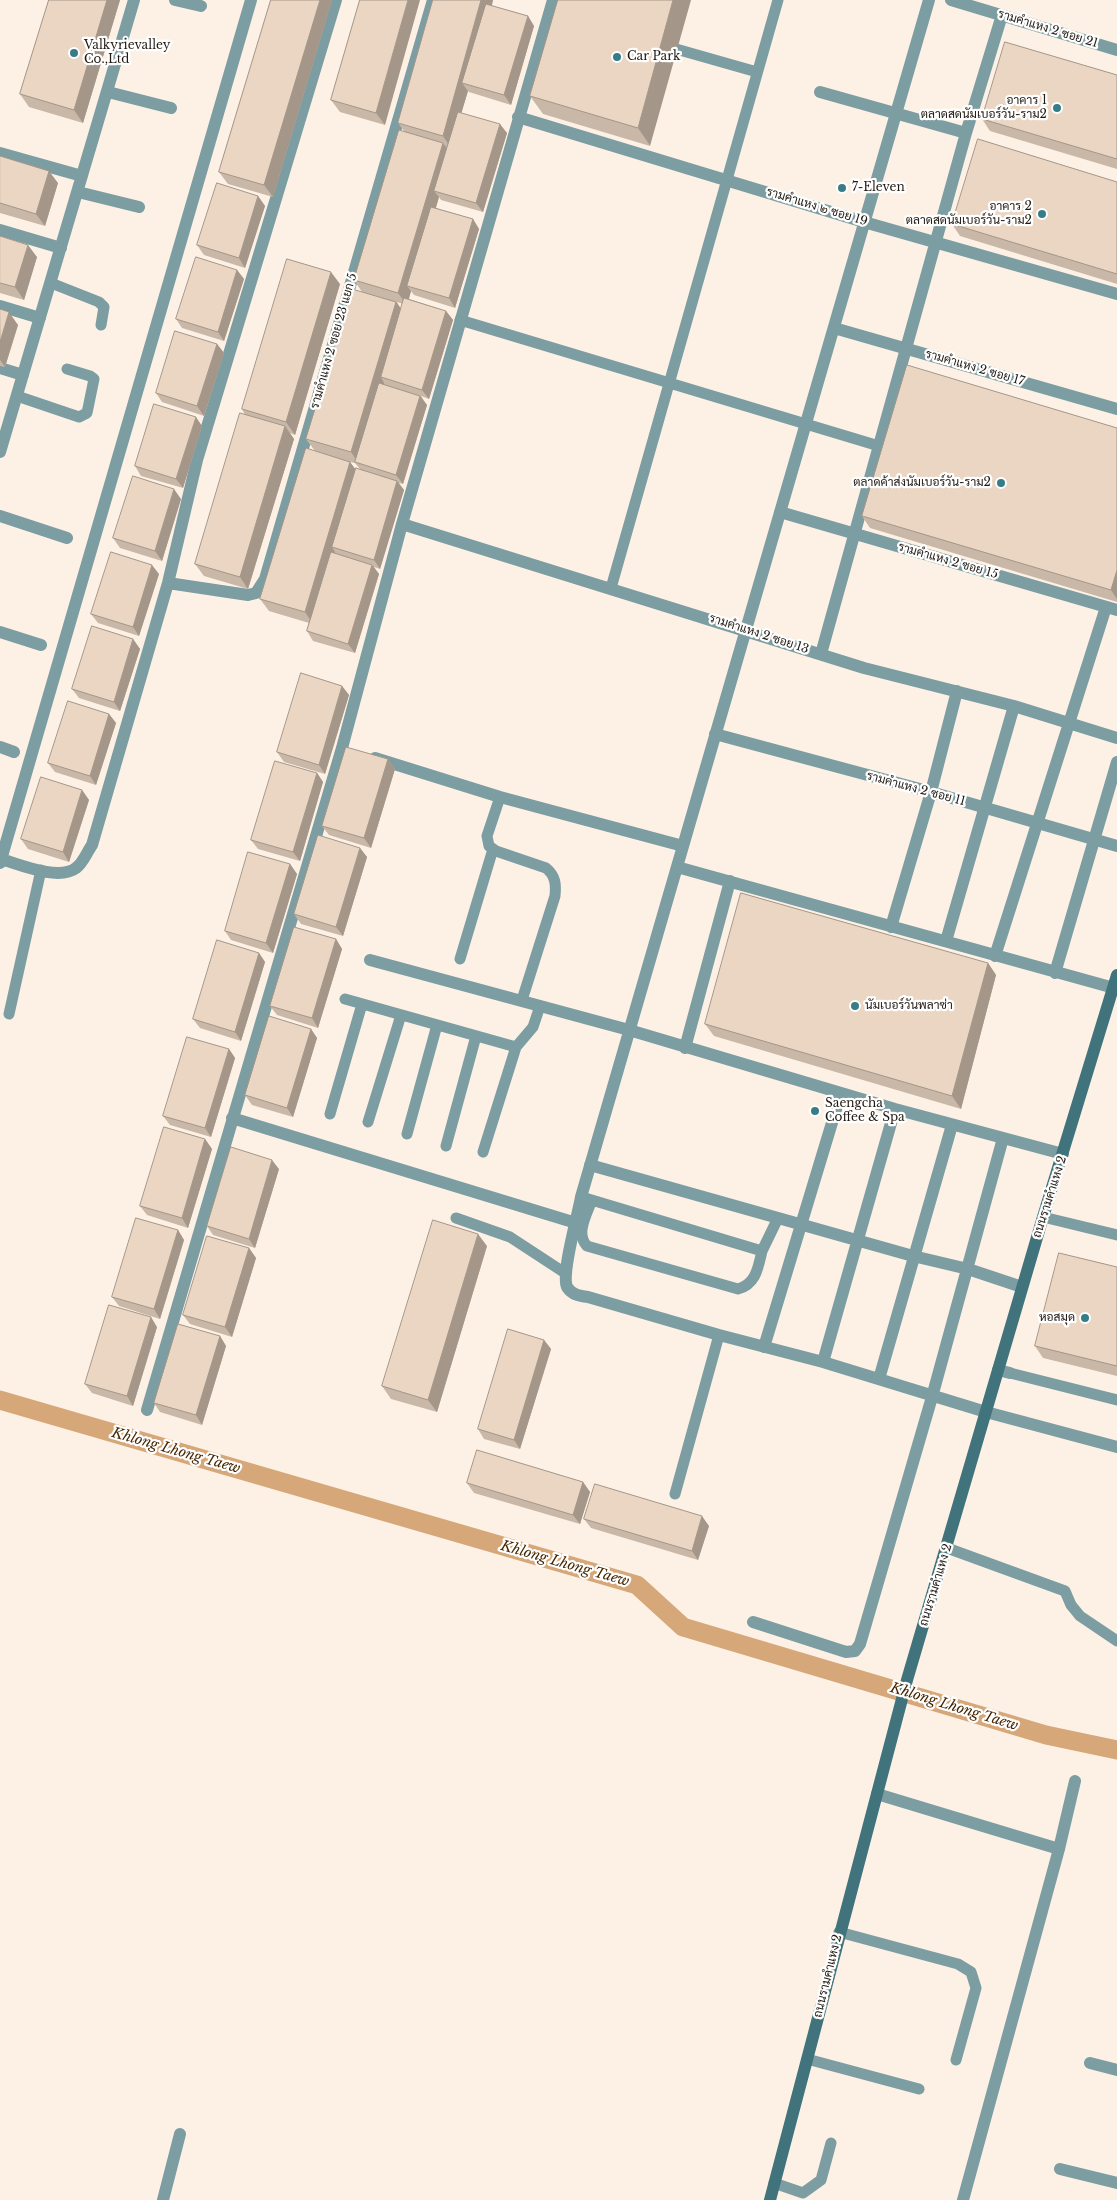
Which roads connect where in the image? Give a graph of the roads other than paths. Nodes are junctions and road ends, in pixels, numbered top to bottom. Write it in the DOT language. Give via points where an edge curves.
graph roads {
  1 [pos="134,0"];
  2 [pos="175,0"];
  3 [pos="251,0"];
  4 [pos="336,0"];
  5 [pos="432,0"];
  6 [pos="553,0"];
  7 [pos="778,0"];
  8 [pos="929,0"];
  9 [pos="951,0"];
  10 [pos="201,6"];
  11 [pos="1002,15"];
  12 [pos="653,43"];
  13 [pos="1117,50"];
  14 [pos="757,72"];
  15 [pos="108,92"];
  16 [pos="820,92"];
  17 [pos="171,108"];
  18 [pos="896,113"];
  19 [pos="518,116"];
  20 [pos="966,133"];
  21 [pos="0,153"];
  22 [pos="82,176"];
  23 [pos="727,180"];
  24 [pos="78,192"];
  25 [pos="139,207"];
  26 [pos="864,222"];
  27 [pos="0,230"];
  28 [pos="935,242"];
  29 [pos="61,248"];
  30 [pos="51,283"];
  31 [pos="1117,294"];
  32 [pos="0,306"];
  33 [pos="40,318"];
  34 [pos="460,320"];
  35 [pos="101,325"];
  36 [pos="834,328"];
  37 [pos="906,348"];
  38 [pos="0,368"];
  39 [pos="67,368"];
  40 [pos="23,375"];
  41 [pos="669,383"];
  42 [pos="17,396"];
  43 [pos="1117,409"];
  44 [pos="806,424"];
  45 [pos="879,446"];
  46 [pos="0,449"];
  47 [pos="780,512"];
  48 [pos="0,516"];
  49 [pos="402,524"];
  50 [pos="855,534"];
  51 [pos="67,538"];
  52 [pos="168,583"];
  53 [pos="611,588"];
  54 [pos="1112,608"];
  55 [pos="746,630"];
  56 [pos="0,632"];
  57 [pos="41,645"];
  58 [pos="822,654"];
  59 [pos="957,691"];
  60 [pos="1014,706"];
  61 [pos="1068,722"];
  62 [pos="715,734"];
  63 [pos="1117,738"];
  64 [pos="0,747"];
  65 [pos="351,751"];
  66 [pos="14,752"];
  67 [pos="1117,762"];
  68 [pos="931,792"];
  69 [pos="500,797"];
  70 [pos="985,808"];
  71 [pos="1036,823"];
  72 [pos="1094,839"];
  73 [pos="683,846"];
  74 [pos="1117,846"];
  75 [pos="493,849"];
  76 [pos="1,861"];
  77 [pos="677,867"];
  78 [pos="41,870"];
  79 [pos="730,882"];
  80 [pos="891,927"];
  81 [pos="946,941"];
  82 [pos="995,956"];
  83 [pos="460,959"];
  84 [pos="370,960"];
  85 [pos="1055,972"];
  86 [pos="1117,975"];
  87 [pos="1114,988"];
  88 [pos="345,999"];
  89 [pos="522,1000"];
  90 [pos="362,1004"];
  91 [pos="540,1006"];
  92 [pos="10,1014"];
  93 [pos="401,1015"];
  94 [pos="437,1025"];
  95 [pos="629,1030"];
  96 [pos="476,1036"];
  97 [pos="516,1047"];
  98 [pos="685,1048"];
  99 [pos="841,1093"];
  100 [pos="894,1109"];
  101 [pos="330,1114"];
  102 [pos="232,1118"];
  103 [pos="368,1122"];
  104 [pos="952,1124"];
  105 [pos="407,1134"];
  106 [pos="1003,1138"];
  107 [pos="446,1146"];
  108 [pos="483,1152"];
  109 [pos="1064,1154"];
  110 [pos="590,1165"];
  111 [pos="586,1199"];
  112 [pos="1043,1217"];
  113 [pos="456,1218"];
  114 [pos="778,1218"];
  115 [pos="576,1223"];
  116 [pos="801,1225"];
  117 [pos="1117,1235"];
  118 [pos="859,1240"];
  119 [pos="762,1251"];
  120 [pos="913,1256"];
  121 [pos="968,1269"];
  122 [pos="565,1272"];
  123 [pos="1022,1288"];
  124 [pos="719,1335"];
  125 [pos="764,1347"];
  126 [pos="823,1362"];
  127 [pos="1004,1372"];
  128 [pos="879,1379"];
  129 [pos="932,1397"];
  130 [pos="1117,1400"];
  131 [pos="147,1410"];
  132 [pos="986,1412"];
  133 [pos="1117,1447"];
  134 [pos="675,1494"];
  135 [pos="948,1548"];
  136 [pos="752,1622"];
  137 [pos="1117,1641"];
  138 [pos="1075,1781"];
  139 [pos="877,1794"];
  140 [pos="1059,1849"];
  141 [pos="839,1932"];
  142 [pos="808,2060"];
  143 [pos="956,2060"];
  144 [pos="1090,2063"];
  145 [pos="1117,2070"];
  146 [pos="919,2090"];
  147 [pos="180,2134"];
  148 [pos="830,2144"];
  149 [pos="1060,2169"];
  150 [pos="774,2183"];
  151 [pos="1117,2183"];
  152 [pos="163,2200"];
  153 [pos="770,2200"];
  154 [pos="964,2200"];
  1 -- 15 [label="street"];
  2 -- 10 [label="street"];
  3 -- 76 [label="street"];
  4 -- 52 [label="street" via="196,460"];
  5 -- 52 [label="street, รามคำแหง 2 ซอย 23 แยก 5" via="265,579 256,593 248,595"];
  6 -- 19 [label="street" via="554,14"];
  7 -- 14 [label="lane"];
  8 -- 18 [label="street"];
  9 -- 11 [label="street, รามคำแหง 2 ซอย 21"];
  11 -- 13 [label="street, รามคำแหง 2 ซอย 21"];
  11 -- 20 [label="street"];
  12 -- 14 [label="lane"];
  14 -- 23 [label="lane"];
  15 -- 17 [label="street"];
  15 -- 22 [label="street"];
  16 -- 18 [label="street"];
  18 -- 20 [label="street"];
  18 -- 26 [label="street"];
  19 -- 23 [label="street, รามคำแหง ๒ ซอย 19"];
  19 -- 34 [label="street"];
  20 -- 28 [label="street"];
  21 -- 22 [label="street"];
  22 -- 24 [label="street"];
  23 -- 26 [label="street, รามคำแหง ๒ ซอย 19"];
  23 -- 41 [label="lane"];
  24 -- 25 [label="street"];
  24 -- 29 [label="street"];
  26 -- 28 [label="street, รามคำแหง ๒ ซอย 19"];
  26 -- 36 [label="street"];
  27 -- 29 [label="street"];
  28 -- 31 [label="street, รามคำแหง ๒ ซอย 19"];
  28 -- 37 [label="street"];
  29 -- 30 [label="street"];
  30 -- 33 [label="street"];
  30 -- 35 [label="lane" via="99,302 104,307"];
  32 -- 33 [label="street"];
  33 -- 40 [label="street"];
  34 -- 41 [label="lane"];
  34 -- 49 [label="street"];
  36 -- 37 [label="street, รามคำแหง 2 ซอย 17"];
  36 -- 44 [label="street"];
  37 -- 43 [label="street, รามคำแหง 2 ซอย 17"];
  37 -- 45 [label="street"];
  38 -- 40 [label="street"];
  39 -- 42 [label="lane" via="94,379 83,416"];
  40 -- 42 [label="street"];
  41 -- 44 [label="lane"];
  41 -- 53 [label="lane"];
  42 -- 46 [label="street"];
  44 -- 45 [label="lane"];
  44 -- 47 [label="street"];
  45 -- 50 [label="street"];
  47 -- 50 [label="street, รามคำแหง 2 ซอย 15"];
  47 -- 55 [label="street"];
  48 -- 51 [label="street"];
  49 -- 53 [label="street, รามคำแหง 2 ซอย 13"];
  49 -- 65 [label="street"];
  50 -- 54 [label="street, รามคำแหง 2 ซอย 15"];
  50 -- 58 [label="street"];
  52 -- 78 [label="street" via="92,845 78,867 66,874"];
  53 -- 55 [label="street, รามคำแหง 2 ซอย 13"];
  54 -- 61 [label="street"];
  55 -- 58 [label="street, รามคำแหง 2 ซอย 13"];
  55 -- 62 [label="street"];
  56 -- 57 [label="street"];
  58 -- 59 [label="street, รามคำแหง 2 ซอย 13"];
  59 -- 60 [label="street, รามคำแหง 2 ซอย 13"];
  59 -- 68 [label="street"];
  60 -- 61 [label="street, รามคำแหง 2 ซอย 13"];
  60 -- 70 [label="street"];
  61 -- 63 [label="street, รามคำแหง 2 ซอย 13"];
  61 -- 71 [label="street"];
  62 -- 68 [label="street, รามคำแหง 2 ซอย 11"];
  62 -- 73 [label="street"];
  64 -- 66 [label="street"];
  65 -- 69 [label="street"];
  65 -- 102 [label="street"];
  67 -- 72 [label="street"];
  68 -- 70 [label="street, รามคำแหง 2 ซอย 11"];
  68 -- 80 [label="street"];
  69 -- 73 [label="street"];
  69 -- 75 [label="lane" via="487,836"];
  70 -- 71 [label="street, รามคำแหง 2 ซอย 11"];
  70 -- 81 [label="street"];
  71 -- 72 [label="street, รามคำแหง 2 ซอย 11"];
  71 -- 82 [label="street"];
  72 -- 74 [label="street, รามคำแหง 2 ซอย 11"];
  72 -- 85 [label="street"];
  73 -- 77 [label="street"];
  75 -- 83 [label="lane"];
  75 -- 89 [label="lane" via="546,868 556,884"];
  76 -- 78 [label="street"];
  77 -- 79 [label="street"];
  77 -- 95 [label="street"];
  78 -- 92 [label="lane"];
  79 -- 80 [label="street"];
  79 -- 98 [label="street"];
  80 -- 81 [label="street"];
  81 -- 82 [label="street"];
  82 -- 85 [label="street"];
  84 -- 89 [label="street"];
  85 -- 87 [label="street"];
  86 -- 87 [label="main road, ถนนรามคำแหง 2"];
  87 -- 109 [label="main road, ถนนรามคำแหง 2"];
  88 -- 90 [label="lane"];
  89 -- 91 [label="street"];
  90 -- 93 [label="lane"];
  90 -- 101 [label="lane"];
  91 -- 95 [label="street"];
  91 -- 97 [label="lane" via="533,1027"];
  93 -- 94 [label="lane"];
  93 -- 103 [label="lane"];
  94 -- 96 [label="lane"];
  94 -- 105 [label="lane"];
  95 -- 98 [label="street"];
  95 -- 110 [label="street"];
  96 -- 97 [label="lane"];
  96 -- 107 [label="lane"];
  97 -- 108 [label="lane"];
  98 -- 99 [label="street"];
  99 -- 100 [label="street"];
  99 -- 116 [label="street"];
  100 -- 104 [label="street"];
  100 -- 118 [label="street"];
  102 -- 115 [label="street"];
  102 -- 131 [label="street"];
  104 -- 106 [label="street"];
  104 -- 120 [label="street"];
  106 -- 109 [label="street"];
  106 -- 121 [label="street"];
  109 -- 112 [label="main road, ถนนรามคำแหง 2"];
  110 -- 111 [label="street"];
  110 -- 114 [label="street"];
  111 -- 115 [label="street"];
  111 -- 119 [label="lane"];
  111 -- 119 [label="lane" via="581,1234 587,1246 738,1289 748,1286 755,1278"];
  112 -- 117 [label="lane"];
  112 -- 123 [label="main road, ถนนรามคำแหง 2"];
  113 -- 122 [label="lane" via="510,1237"];
  114 -- 116 [label="street"];
  114 -- 119 [label="lane"];
  115 -- 122 [label="street"];
  116 -- 118 [label="street"];
  116 -- 125 [label="street"];
  118 -- 120 [label="street"];
  118 -- 126 [label="street"];
  120 -- 121 [label="street"];
  120 -- 128 [label="street"];
  121 -- 123 [label="street"];
  121 -- 129 [label="street"];
  122 -- 124 [label="street" via="568,1287 576,1296"];
  123 -- 127 [label="main road, ถนนรามคำแหง 2"];
  124 -- 125 [label="street"];
  124 -- 134 [label="lane"];
  125 -- 126 [label="street"];
  126 -- 128 [label="street"];
  127 -- 130 [label="lane"];
  127 -- 132 [label="main road, ถนนรามคำแหง 2"];
  128 -- 129 [label="street"];
  129 -- 132 [label="street"];
  129 -- 136 [label="street" via="860,1644 854,1651 846,1652"];
  132 -- 133 [label="street"];
  132 -- 135 [label="main road, ถนนรามคำแหง 2"];
  135 -- 137 [label="lane" via="1065,1591 1080,1616"];
  135 -- 139 [label="main road, ถนนรามคำแหง 2" via="907,1680"];
  138 -- 140 [label="street"];
  139 -- 140 [label="street"];
  139 -- 141 [label="main road, ถนนรามคำแหง 2"];
  140 -- 154 [label="street"];
  141 -- 142 [label="main road, ถนนรามคำแหง 2"];
  141 -- 143 [label="lane" via="958,1964 972,1972 976,1988"];
  142 -- 146 [label="lane"];
  142 -- 150 [label="main road, ถนนรามคำแหง 2"];
  144 -- 145 [label="street"];
  147 -- 152 [label="street"];
  148 -- 150 [label="lane" via="821,2180 803,2193"];
  149 -- 151 [label="street"];
  150 -- 153 [label="main road, ถนนรามคำแหง 2"];
}
